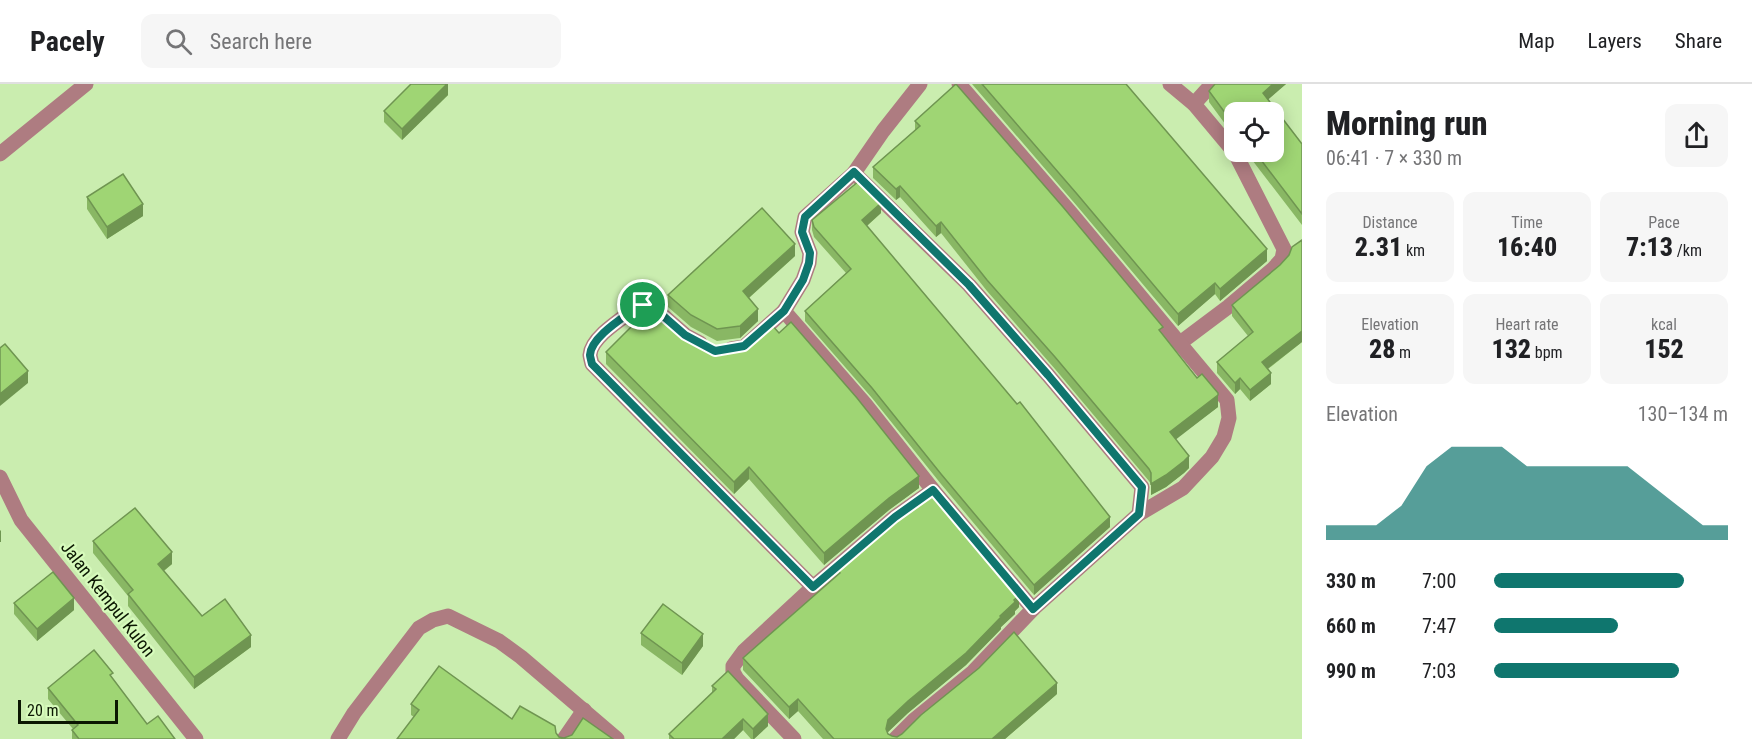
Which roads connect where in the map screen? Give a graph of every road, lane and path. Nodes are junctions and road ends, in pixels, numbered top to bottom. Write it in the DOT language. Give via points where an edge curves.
graph roads {
  1 [pos="86,84"];
  2 [pos="920,84"];
  3 [pos="959,84"];
  4 [pos="1170,84"];
  5 [pos="1212,84"];
  6 [pos="1194,104"];
  7 [pos="0,154"];
  8 [pos="854,172"];
  9 [pos="784,311"];
  10 [pos="1180,342"];
  11 [pos="0,477"];
  12 [pos="933,490"];
  13 [pos="1139,514"];
  14 [pos="813,587"];
  15 [pos="1033,609"];
  16 [pos="584,710"];
  17 [pos="196,739"];
  18 [pos="338,739"];
  19 [pos="564,739"];
  20 [pos="617,739"];
  21 [pos="794,739"];
  22 [pos="895,739"];
  1 -- 7 [label="street"];
  2 -- 8 [label="street"];
  3 -- 10 [label="street"];
  4 -- 6 [label="street"];
  5 -- 6 [label="street"];
  6 -- 10 [label="street" via="1236,153 1284,249 1282,259 1273,269"];
  8 -- 9 [label="street" via="805,217 802,232 810,253 809,263"];
  8 -- 13 [label="street" via="969,285 1142,487"];
  9 -- 12 [label="street"];
  9 -- 14 [label="street" via="744,346 715,351 685,335 653,307 643,305 600,336 590,355 592,364"];
  10 -- 13 [label="street" via="1227,400 1229,418 1224,438 1212,457 1184,488"];
  11 -- 17 [label="street, Jalan Kempul Kulon" via="21,520"];
  12 -- 14 [label="street"];
  12 -- 15 [label="street"];
  13 -- 15 [label="street"];
  14 -- 21 [label="street" via="732,666 737,679"];
  15 -- 22 [label="street" via="973,672"];
  16 -- 18 [label="street" via="499,641 448,616 419,628"];
  16 -- 19 [label="street"];
  16 -- 20 [label="street"];
}
